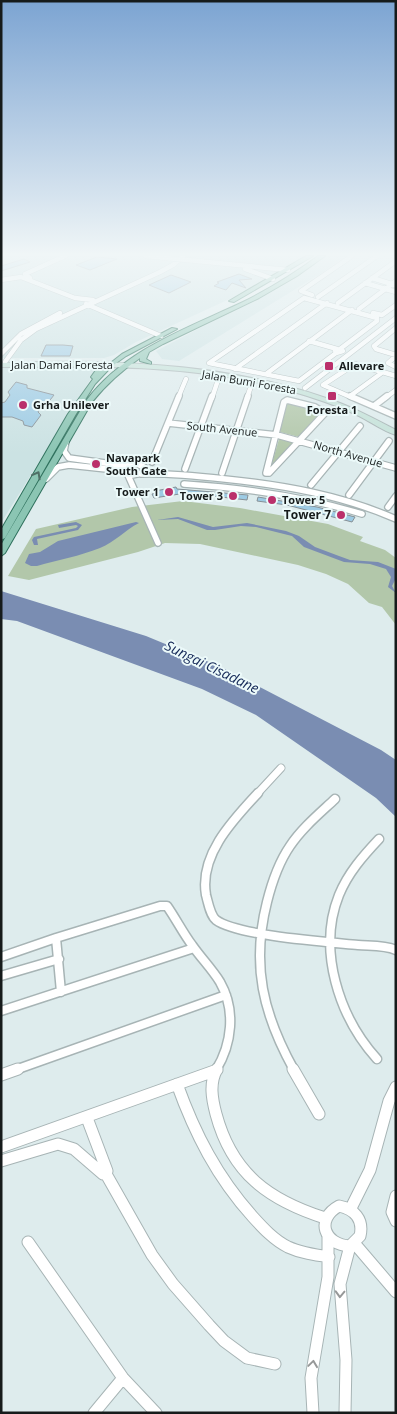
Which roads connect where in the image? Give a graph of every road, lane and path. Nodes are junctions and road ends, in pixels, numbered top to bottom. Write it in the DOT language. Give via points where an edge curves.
graph roads {
  1 [pos="42,322"];
  2 [pos="53,322"];
  3 [pos="131,322"];
  4 [pos="134,322"];
  5 [pos="187,322"];
  6 [pos="205,322"];
  7 [pos="268,322"];
  8 [pos="300,322"];
  9 [pos="336,322"];
  10 [pos="374,322"];
  11 [pos="393,322"];
  12 [pos="396,328"];
  13 [pos="149,329"];
  14 [pos="163,334"];
  15 [pos="308,342"];
  16 [pos="17,344"];
  17 [pos="6,347"];
  18 [pos="146,351"];
  19 [pos="338,351"];
  20 [pos="1,354"];
  21 [pos="349,356"];
  22 [pos="396,356"];
  23 [pos="2,363"];
  24 [pos="113,363"];
  25 [pos="149,363"];
  26 [pos="91,364"];
  27 [pos="126,364"];
  28 [pos="396,367"];
  29 [pos="234,368"];
  30 [pos="383,372"];
  31 [pos="266,374"];
  32 [pos="396,375"];
  33 [pos="186,379"];
  34 [pos="94,383"];
  35 [pos="217,383"];
  36 [pos="305,388"];
  37 [pos="250,389"];
  38 [pos="396,390"];
  39 [pos="350,396"];
  40 [pos="374,406"];
  41 [pos="396,416"];
  42 [pos="375,418"];
  43 [pos="168,423"];
  44 [pos="360,426"];
  45 [pos="201,427"];
  46 [pos="396,427"];
  47 [pos="236,430"];
  48 [pos="396,433"];
  49 [pos="277,435"];
  50 [pos="300,441"];
  51 [pos="389,441"];
  52 [pos="66,442"];
  53 [pos="339,452"];
  54 [pos="152,462"];
  55 [pos="374,462"];
  56 [pos="89,464"];
  57 [pos="142,465"];
  58 [pos="396,468"];
  59 [pos="185,469"];
  60 [pos="127,470"];
  61 [pos="167,473"];
  62 [pos="140,474"];
  63 [pos="223,476"];
  64 [pos="267,477"];
  65 [pos="134,484"];
  66 [pos="184,484"];
  67 [pos="41,485"];
  68 [pos="311,485"];
  69 [pos="292,487"];
  70 [pos="220,488"];
  71 [pos="349,495"];
  72 [pos="288,496"];
  73 [pos="396,496"];
  74 [pos="388,507"];
  75 [pos="362,514"];
  76 [pos="396,519"];
  77 [pos="15,522"];
  78 [pos="1,538"];
  79 [pos="158,543"];
  80 [pos="1,553"];
  81 [pos="281,768"];
  82 [pos="335,799"];
  83 [pos="379,839"];
  84 [pos="262,932"];
  85 [pos="56,938"];
  86 [pos="331,942"];
  87 [pos="194,948"];
  88 [pos="396,950"];
  89 [pos="1,957"];
  90 [pos="59,959"];
  91 [pos="1,976"];
  92 [pos="62,992"];
  93 [pos="226,995"];
  94 [pos="1,1011"];
  95 [pos="377,1059"];
  96 [pos="217,1070"];
  97 [pos="1,1075"];
  98 [pos="178,1084"];
  99 [pos="396,1086"];
  100 [pos="319,1114"];
  101 [pos="86,1118"];
  102 [pos="1,1147"];
  103 [pos="1,1161"];
  104 [pos="106,1174"];
  105 [pos="396,1196"];
  106 [pos="351,1208"];
  107 [pos="325,1218"];
  108 [pos="396,1221"];
  109 [pos="328,1237"];
  110 [pos="28,1242"];
  111 [pos="352,1245"];
  112 [pos="329,1257"];
  113 [pos="396,1292"];
  114 [pos="275,1364"];
  115 [pos="124,1378"];
  116 [pos="94,1413"];
  117 [pos="156,1413"];
  118 [pos="313,1413"];
  119 [pos="346,1413"];
  1 -- 17 [label="street" via="23,331"];
  2 -- 16 [label="street" via="30,333"];
  3 -- 13 [label="street"];
  4 -- 13 [label="street"];
  5 -- 14 [label="main road"];
  6 -- 18 [label="main road"];
  7 -- 29 [label="street" via="209,363"];
  8 -- 29 [label="street"];
  9 -- 15 [label="street"];
  10 -- 19 [label="street"];
  11 -- 21 [label="street"];
  12 -- 22 [label="street" via="374,346"];
  13 -- 14 [label="street"];
  14 -- 24 [label="main road"];
  15 -- 19 [label="street"];
  15 -- 31 [label="street"];
  16 -- 17 [label="street" via="12,349"];
  16 -- 23 [label="street"];
  17 -- 20 [label="street"];
  18 -- 25 [label="main road" via="142,360"];
  18 -- 27 [label="main road"];
  19 -- 21 [label="street"];
  19 -- 31 [label="street" via="299,381"];
  21 -- 32 [label="street"];
  21 -- 36 [label="street"];
  22 -- 28 [label="street" via="388,363"];
  23 -- 24 [label="main road, Jalan Damai Foresta"];
  23 -- 26 [label="main road, Jalan Damai Foresta"];
  24 -- 26 [label="main road, Jalan Damai Foresta"];
  24 -- 27 [label="main road, Jalan Damai Foresta"];
  24 -- 34 [label="main road"];
  25 -- 27 [label="main road, Jalan Bumi Foresta"];
  25 -- 36 [label="main road, Jalan Bumi Foresta" via="232,373"];
  26 -- 34 [label="main road" via="100,369 93,378"];
  27 -- 42 [label="main road, Jalan Bumi Foresta" via="284,387"];
  27 -- 52 [label="main road" via="91,398"];
  29 -- 31 [label="street"];
  30 -- 32 [label="street"];
  30 -- 39 [label="street"];
  30 -- 39 [label="street" via="351,364 323,383"];
  33 -- 43 [label="street"];
  77 -- 34 [label="main road, one-way" via="72,414"];
  35 -- 45 [label="street"];
  36 -- 42 [label="main road, Jalan Bumi Foresta" via="350,403"];
  37 -- 47 [label="street"];
  38 -- 40 [label="street"];
  39 -- 40 [label="street"];
  40 -- 41 [label="street"];
  42 -- 46 [label="main road, Jalan Bumi Foresta"];
  42 -- 48 [label="main road, Jalan Bumi Foresta"];
  43 -- 45 [label="street, South Avenue"];
  43 -- 54 [label="street"];
  44 -- 53 [label="street"];
  45 -- 47 [label="street, South Avenue"];
  45 -- 59 [label="street"];
  47 -- 49 [label="street, South Avenue"];
  47 -- 63 [label="street"];
  49 -- 50 [label="street, South Avenue"];
  49 -- 50 [label="street" via="285,401 324,411"];
  49 -- 64 [label="street"];
  50 -- 53 [label="street, North Avenue"];
  50 -- 64 [label="street"];
  51 -- 55 [label="street"];
  52 -- 56 [label="street" via="66,456"];
  52 -- 67 [label="main road"];
  53 -- 55 [label="street, North Avenue"];
  53 -- 68 [label="street"];
  55 -- 58 [label="street, North Avenue"];
  55 -- 71 [label="street"];
  56 -- 60 [label="street"];
  56 -- 67 [label="street" via="58,467"];
  57 -- 60 [label="street" via="135,464"];
  57 -- 61 [label="street"];
  57 -- 62 [label="street" via="145,469"];
  60 -- 62 [label="street"];
  60 -- 65 [label="street"];
  61 -- 62 [label="street"];
  61 -- 63 [label="street"];
  62 -- 65 [label="street"];
  63 -- 64 [label="street" via="258,483"];
  63 -- 70 [label="street"];
  64 -- 69 [label="street"];
  65 -- 79 [label="street"];
  66 -- 70 [label="street"];
  67 -- 77 [label="main road"];
  69 -- 72 [label="street"];
  69 -- 76 [label="street" via="338,497"];
  70 -- 72 [label="street"];
  72 -- 75 [label="street"];
  73 -- 74 [label="street"];
  77 -- 78 [label="main road"];
  77 -- 80 [label="main road"];
  81 -- 84 [label="street" via="223,836 204,879 204,893 214,918"];
  82 -- 84 [label="street" via="284,855 273,879"];
  83 -- 86 [label="street" via="350,871 340,891 334,907"];
  84 -- 86 [label="street"];
  84 -- 100 [label="street" via="259,965 268,1012 274,1030"];
  85 -- 87 [label="street" via="165,905"];
  85 -- 89 [label="street"];
  85 -- 90 [label="street"];
  86 -- 88 [label="street"];
  86 -- 95 [label="street" via="335,984 344,1010"];
  87 -- 92 [label="street"];
  87 -- 93 [label="street" via="210,966"];
  90 -- 91 [label="street"];
  90 -- 92 [label="street"];
  92 -- 94 [label="street"];
  93 -- 96 [label="street" via="229,1012 227,1048"];
  93 -- 97 [label="street"];
  96 -- 98 [label="street"];
  96 -- 107 [label="street" via="212,1081 216,1114 228,1147 241,1169 275,1197 301,1211"];
  98 -- 101 [label="street"];
  98 -- 112 [label="street" via="199,1142 240,1204 269,1233 290,1248"];
  99 -- 106 [label="street" via="370,1170"];
  101 -- 102 [label="street"];
  101 -- 104 [label="street"];
  103 -- 104 [label="street" via="58,1144 74,1149"];
  104 -- 114 [label="street" via="152,1255 173,1284 224,1341 247,1358"];
  105 -- 108 [label="street" via="392,1212"];
  106 -- 107 [label="street" via="333,1208"];
  106 -- 111 [label="street" via="362,1226 362,1233"];
  107 -- 109 [label="street"];
  109 -- 111 [label="street" via="338,1246"];
  109 -- 112 [label="street"];
  110 -- 115 [label="street"];
  111 -- 113 [label="street"];
  111 -- 119 [label="street, one-way" via="340,1284"];
  118 -- 112 [label="street, one-way" via="311,1378"];
  115 -- 116 [label="street"];
  115 -- 117 [label="street"];
}
